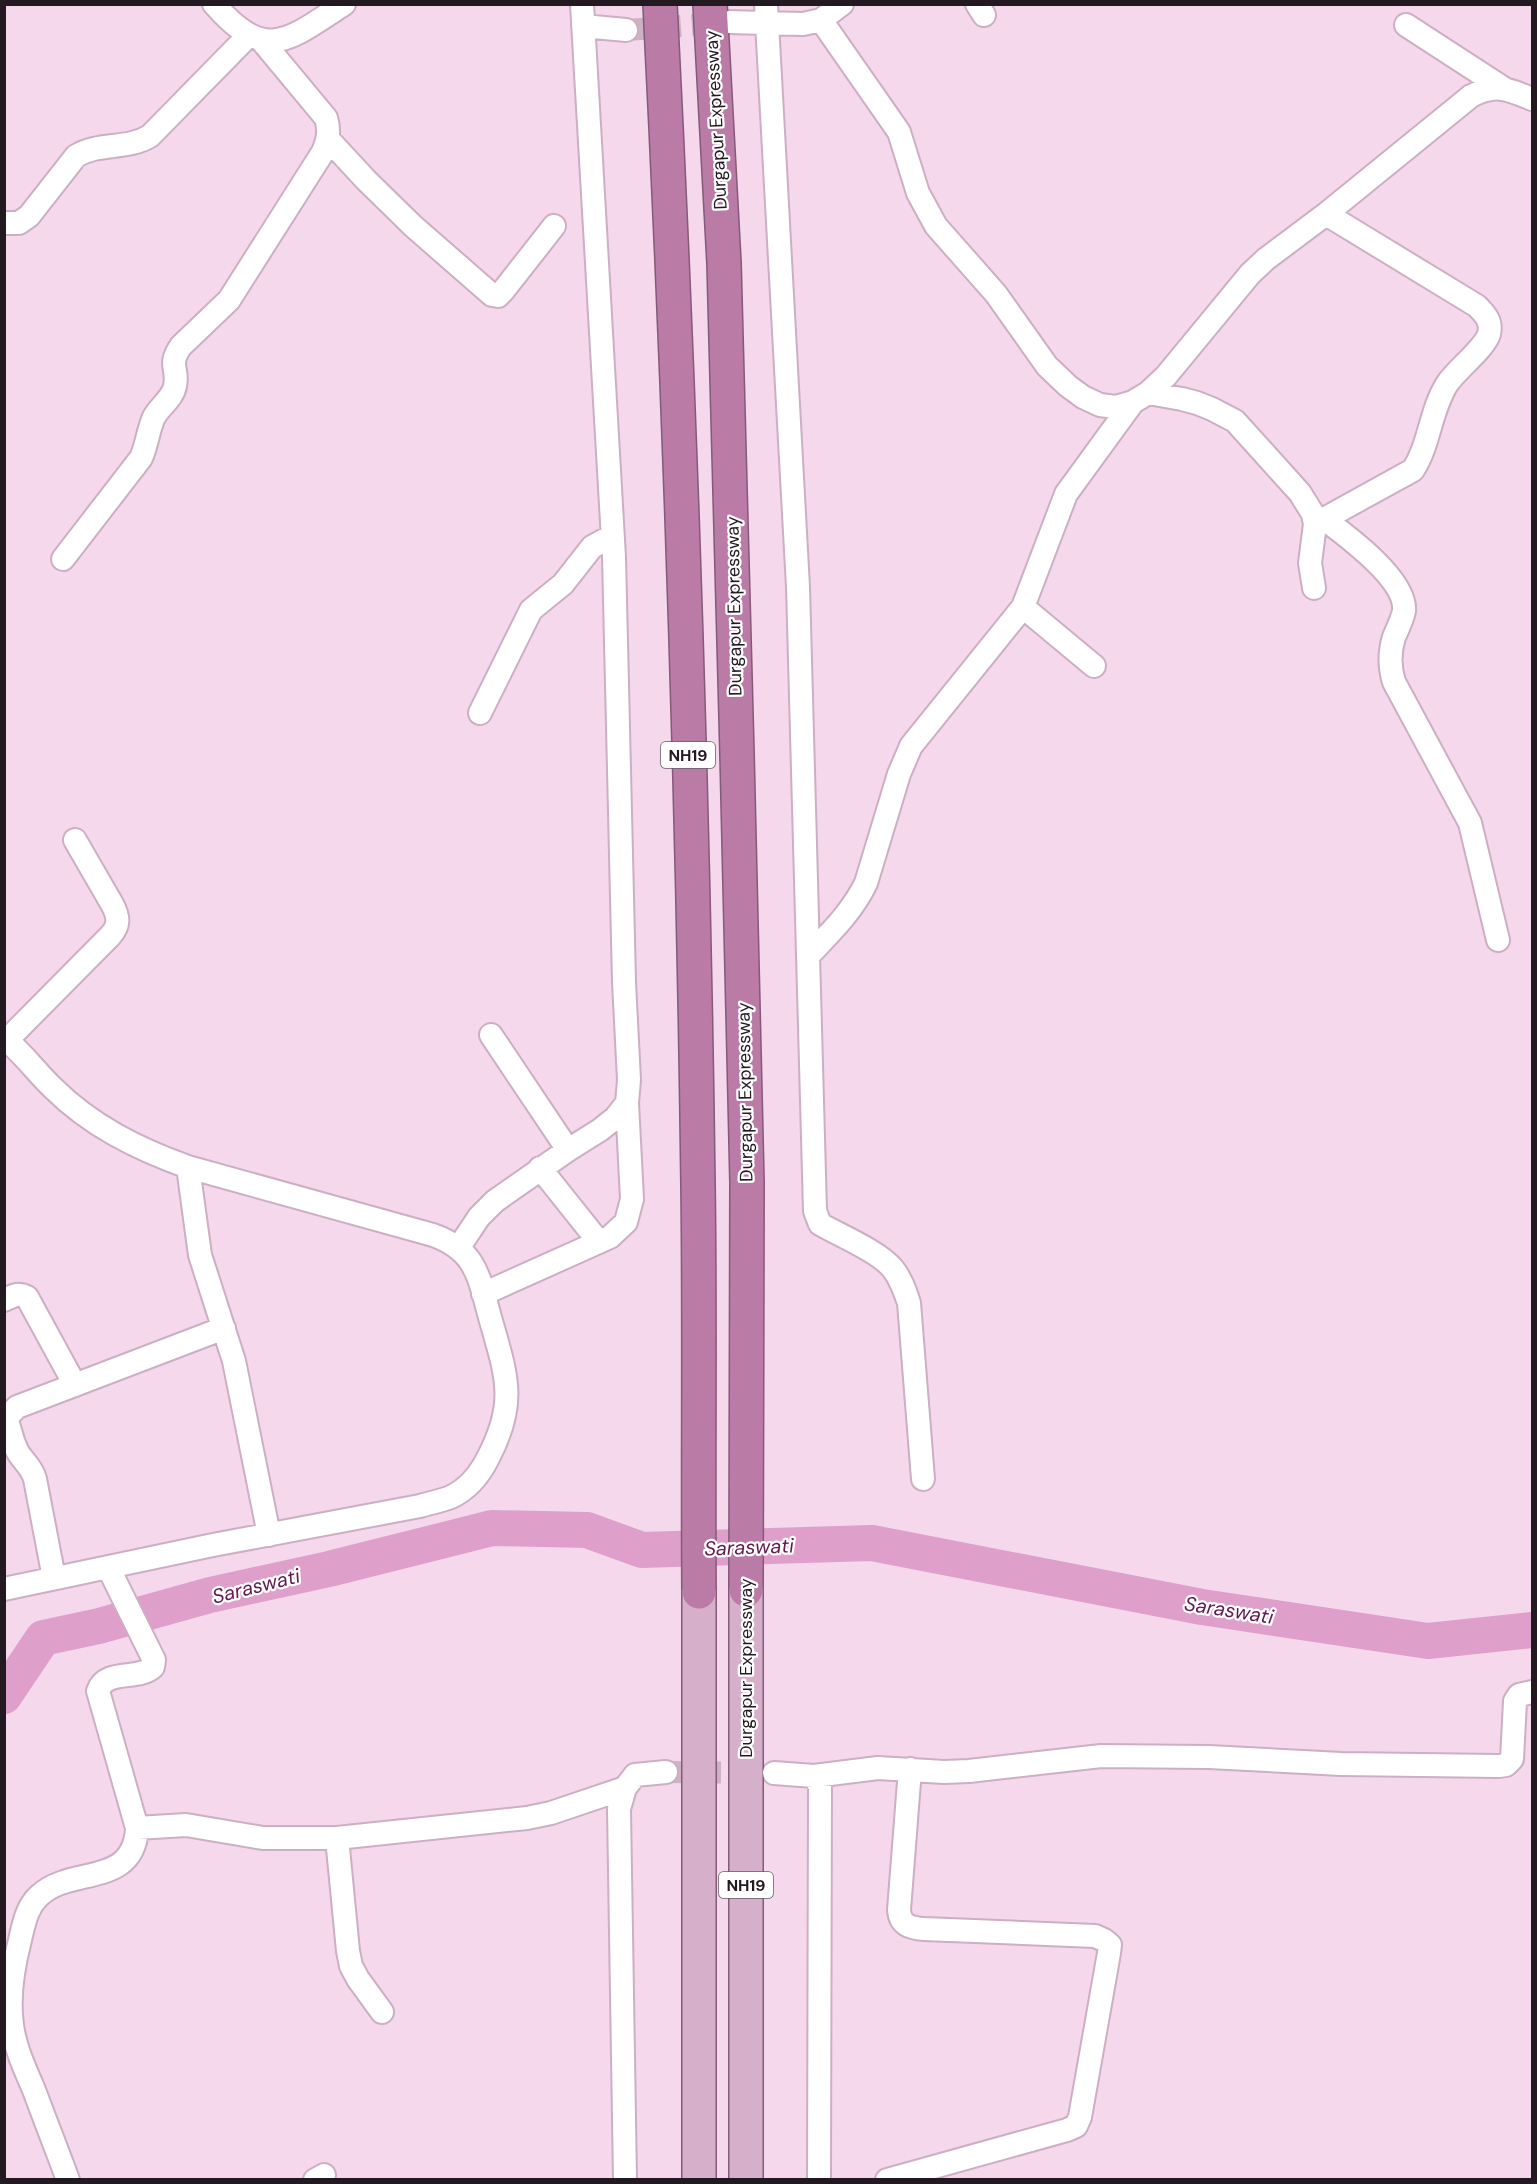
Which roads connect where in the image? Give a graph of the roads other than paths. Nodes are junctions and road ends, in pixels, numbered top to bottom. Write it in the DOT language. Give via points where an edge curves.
graph roads {
  1 [pos="214,4"];
  2 [pos="344,4"];
  3 [pos="660,4"];
  4 [pos="842,4"];
  5 [pos="719,13"];
  6 [pos="767,14"];
  7 [pos="582,15"];
  8 [pos="821,20"];
  9 [pos="1406,25"];
  10 [pos="626,30"];
  11 [pos="255,38"];
  12 [pos="1503,88"];
  13 [pos="1533,99"];
  14 [pos="328,139"];
  15 [pos="1326,214"];
  16 [pos="6,226"];
  17 [pos="554,226"];
  18 [pos="1141,398"];
  19 [pos="1320,522"];
  20 [pos="612,536"];
  21 [pos="63,559"];
  22 [pos="1314,588"];
  23 [pos="1023,607"];
  24 [pos="1094,666"];
  25 [pos="480,713"];
  26 [pos="75,840"];
  27 [pos="1498,940"];
  28 [pos="808,956"];
  29 [pos="491,1035"];
  30 [pos="6,1040"];
  31 [pos="627,1103"];
  32 [pos="568,1150"];
  33 [pos="188,1167"];
  34 [pos="540,1168"];
  35 [pos="599,1242"];
  36 [pos="459,1247"];
  37 [pos="483,1294"];
  38 [pos="4,1300"];
  39 [pos="224,1328"];
  40 [pos="75,1385"];
  41 [pos="923,1479"];
  42 [pos="269,1535"];
  43 [pos="110,1572"];
  44 [pos="54,1578"];
  45 [pos="4,1589"];
  46 [pos="746,1590"];
  47 [pos="699,1592"];
  48 [pos="1533,1692"];
  49 [pos="910,1769"];
  50 [pos="666,1772"];
  51 [pos="774,1773"];
  52 [pos="814,1776"];
  53 [pos="625,1788"];
  54 [pos="137,1828"];
  55 [pos="338,1838"];
  56 [pos="382,2012"];
  57 [pos="11,2051"];
  58 [pos="68,2180"];
  59 [pos="625,2180"];
  60 [pos="699,2180"];
  61 [pos="746,2180"];
  62 [pos="819,2180"];
  63 [pos="887,2180"];
  1 -- 11 [label="street" via="231,24"];
  2 -- 11 [label="street" via="293,36 274,41"];
  3 -- 47 [label="highway, NH19" via="673,253 688,740 698,1186"];
  4 -- 8 [label="street"];
  5 -- 6 [label="street"];
  5 -- 46 [label="highway, Durgapur Expressway / NH19" via="747,1172"];
  6 -- 8 [label="street" via="803,24"];
  6 -- 28 [label="street" via="798,587"];
  7 -- 10 [label="street"];
  7 -- 20 [label="street"];
  8 -- 18 [label="street" via="899,132 918,192 936,226 996,294 1047,366 1075,391 1100,405 1116,407"];
  9 -- 12 [label="street"];
  11 -- 14 [label="street" via="326,118"];
  11 -- 16 [label="street" via="150,136 132,144 86,150 76,156 29,216"];
  12 -- 13 [label="street"];
  12 -- 15 [label="street" via="1486,88 1471,96"];
  14 -- 17 [label="street" via="413,226 492,295 503,291"];
  14 -- 21 [label="street" via="229,300 175,354 176,383 155,416 141,458"];
  15 -- 18 [label="street" via="1250,274 1166,376"];
  15 -- 19 [label="street" via="1477,306 1489,320 1490,332 1445,387 1413,470"];
  18 -- 19 [label="street" via="1182,399 1235,421 1300,493"];
  18 -- 23 [label="street" via="1066,494"];
  19 -- 22 [label="street" via="1310,563"];
  19 -- 27 [label="street" via="1353,541 1369,556 1397,587 1403,600 1404,611 1390,652 1394,682 1470,823"];
  20 -- 25 [label="street" via="592,547 563,584 531,610"];
  20 -- 31 [label="street"];
  23 -- 24 [label="street"];
  23 -- 28 [label="street" via="911,746 858,900"];
  26 -- 30 [label="street" via="112,904 118,923 110,936"];
  28 -- 41 [label="street" via="815,1211 820,1224 880,1257 902,1284 909,1304"];
  29 -- 32 [label="street"];
  30 -- 33 [label="street" via="53,1089 98,1125 153,1155"];
  31 -- 32 [label="street" via="600,1130"];
  31 -- 35 [label="street" via="632,1199 626,1222"];
  32 -- 34 [label="street"];
  33 -- 36 [label="street" via="433,1235"];
  33 -- 39 [label="street" via="200,1255"];
  34 -- 35 [label="street"];
  34 -- 36 [label="street" via="495,1201"];
  35 -- 37 [label="street"];
  36 -- 37 [label="street" via="476,1270"];
  37 -- 42 [label="street" via="505,1369 507,1396 501,1432 481,1472 469,1485 441,1500"];
  38 -- 40 [label="street" via="15,1294 27,1298"];
  39 -- 40 [label="street"];
  39 -- 42 [label="street"];
  40 -- 44 [label="street" via="17,1407 7,1421 19,1454 33,1471"];
  42 -- 43 [label="street"];
  43 -- 44 [label="street"];
  43 -- 54 [label="street" via="153,1660 147,1672 109,1678 98,1691"];
  44 -- 45 [label="street"];
  46 -- 61 [label="main road, Durgapur Expressway / NH19"];
  47 -- 60 [label="main road, NH19"];
  48 -- 49 [label="street" via="1519,1695 1515,1701 1512,1759 1499,1766 1101,1756 969,1771"];
  49 -- 52 [label="street" via="878,1768"];
  49 -- 63 [label="street" via="899,1910 903,1924 924,1929 1095,1936 1110,1945 1110,1953 1076,2126"];
  50 -- 53 [label="street" via="635,1775"];
  51 -- 52 [label="street"];
  52 -- 62 [label="street" via="820,1786"];
  53 -- 55 [label="street" via="527,1818"];
  53 -- 59 [label="street" via="619,1809"];
  54 -- 55 [label="street" via="186,1825 263,1838"];
  54 -- 57 [label="street" via="133,1847 120,1864 95,1876 60,1883 30,1906 11,1984"];
  55 -- 56 [label="street" via="351,1966"];
  57 -- 58 [label="street"];
}
